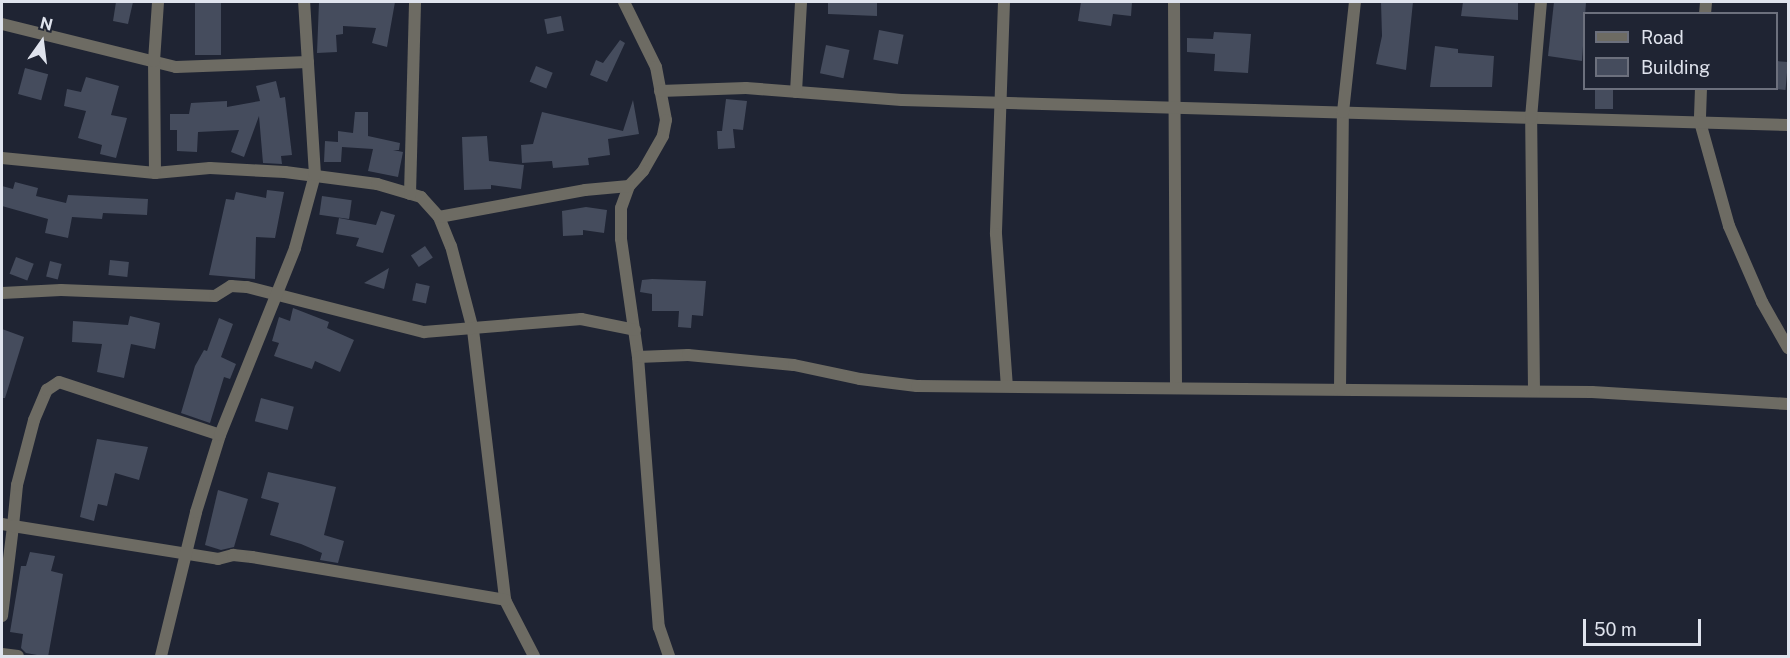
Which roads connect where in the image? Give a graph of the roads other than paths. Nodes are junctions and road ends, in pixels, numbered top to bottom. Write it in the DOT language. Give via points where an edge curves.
graph roads {
  1 [pos="159,2"];
  2 [pos="304,2"];
  3 [pos="415,2"];
  4 [pos="624,2"];
  5 [pos="801,2"];
  6 [pos="1004,2"];
  7 [pos="1174,2"];
  8 [pos="1355,2"];
  9 [pos="1541,2"];
  10 [pos="2,24"];
  11 [pos="154,61"];
  12 [pos="308,62"];
  13 [pos="1701,90"];
  14 [pos="660,91"];
  15 [pos="796,92"];
  16 [pos="999,102"];
  17 [pos="1173,107"];
  18 [pos="1343,112"];
  19 [pos="1531,118"];
  20 [pos="1700,122"];
  21 [pos="1788,125"];
  22 [pos="2,158"];
  23 [pos="155,173"];
  24 [pos="315,175"];
  25 [pos="629,186"];
  26 [pos="410,194"];
  27 [pos="439,217"];
  28 [pos="2,292"];
  29 [pos="277,292"];
  30 [pos="472,330"];
  31 [pos="635,330"];
  32 [pos="1788,348"];
  33 [pos="638,357"];
  34 [pos="1006,386"];
  35 [pos="1176,387"];
  36 [pos="1340,389"];
  37 [pos="1534,391"];
  38 [pos="1788,404"];
  39 [pos="220,435"];
  40 [pos="7,525"];
  41 [pos="186,553"];
  42 [pos="505,600"];
  43 [pos="2,616"];
  44 [pos="2,654"];
  45 [pos="18,657"];
  46 [pos="161,657"];
  47 [pos="534,657"];
  48 [pos="669,657"];
  1 -- 11 [label="street"];
  2 -- 12 [label="street"];
  3 -- 26 [label="street"];
  4 -- 14 [label="street" via="656,67"];
  5 -- 15 [label="street"];
  6 -- 16 [label="street"];
  7 -- 17 [label="street"];
  8 -- 18 [label="street"];
  9 -- 19 [label="street"];
  10 -- 11 [label="street"];
  11 -- 12 [label="street" via="176,67"];
  11 -- 23 [label="street"];
  12 -- 24 [label="street"];
  13 -- 20 [label="street"];
  14 -- 15 [label="street" via="746,88"];
  14 -- 25 [label="street" via="666,120 663,135 643,171"];
  15 -- 16 [label="street"];
  16 -- 17 [label="street"];
  16 -- 34 [label="street" via="996,234"];
  17 -- 18 [label="street"];
  17 -- 35 [label="street"];
  18 -- 19 [label="street"];
  18 -- 36 [label="street"];
  19 -- 20 [label="street"];
  19 -- 37 [label="street"];
  20 -- 21 [label="street"];
  20 -- 32 [label="street" via="1729,226 1762,302"];
  22 -- 23 [label="street"];
  23 -- 24 [label="street" via="210,168"];
  24 -- 26 [label="street" via="377,184"];
  24 -- 29 [label="street" via="295,248"];
  25 -- 27 [label="street" via="585,190"];
  25 -- 31 [label="street" via="621,208 621,239"];
  26 -- 27 [label="street" via="422,197"];
  27 -- 30 [label="street" via="451,246"];
  28 -- 29 [label="street" via="61,290 215,296 231,286"];
  29 -- 30 [label="street" via="424,332"];
  29 -- 39 [label="street"];
  30 -- 31 [label="street" via="581,319"];
  30 -- 42 [label="street"];
  31 -- 33 [label="street"];
  33 -- 34 [label="street" via="688,355 794,364 860,379 917,386"];
  33 -- 48 [label="street" via="659,627"];
  34 -- 35 [label="street"];
  35 -- 36 [label="street"];
  36 -- 37 [label="street"];
  37 -- 38 [label="street"];
  39 -- 40 [label="street" via="59,382 47,390 34,420"];
  39 -- 41 [label="street"];
  40 -- 41 [label="street"];
  40 -- 43 [label="street"];
  41 -- 42 [label="street" via="218,559 232,555 252,557"];
  41 -- 46 [label="street"];
  42 -- 47 [label="street"];
  44 -- 45 [label="street"];
}
